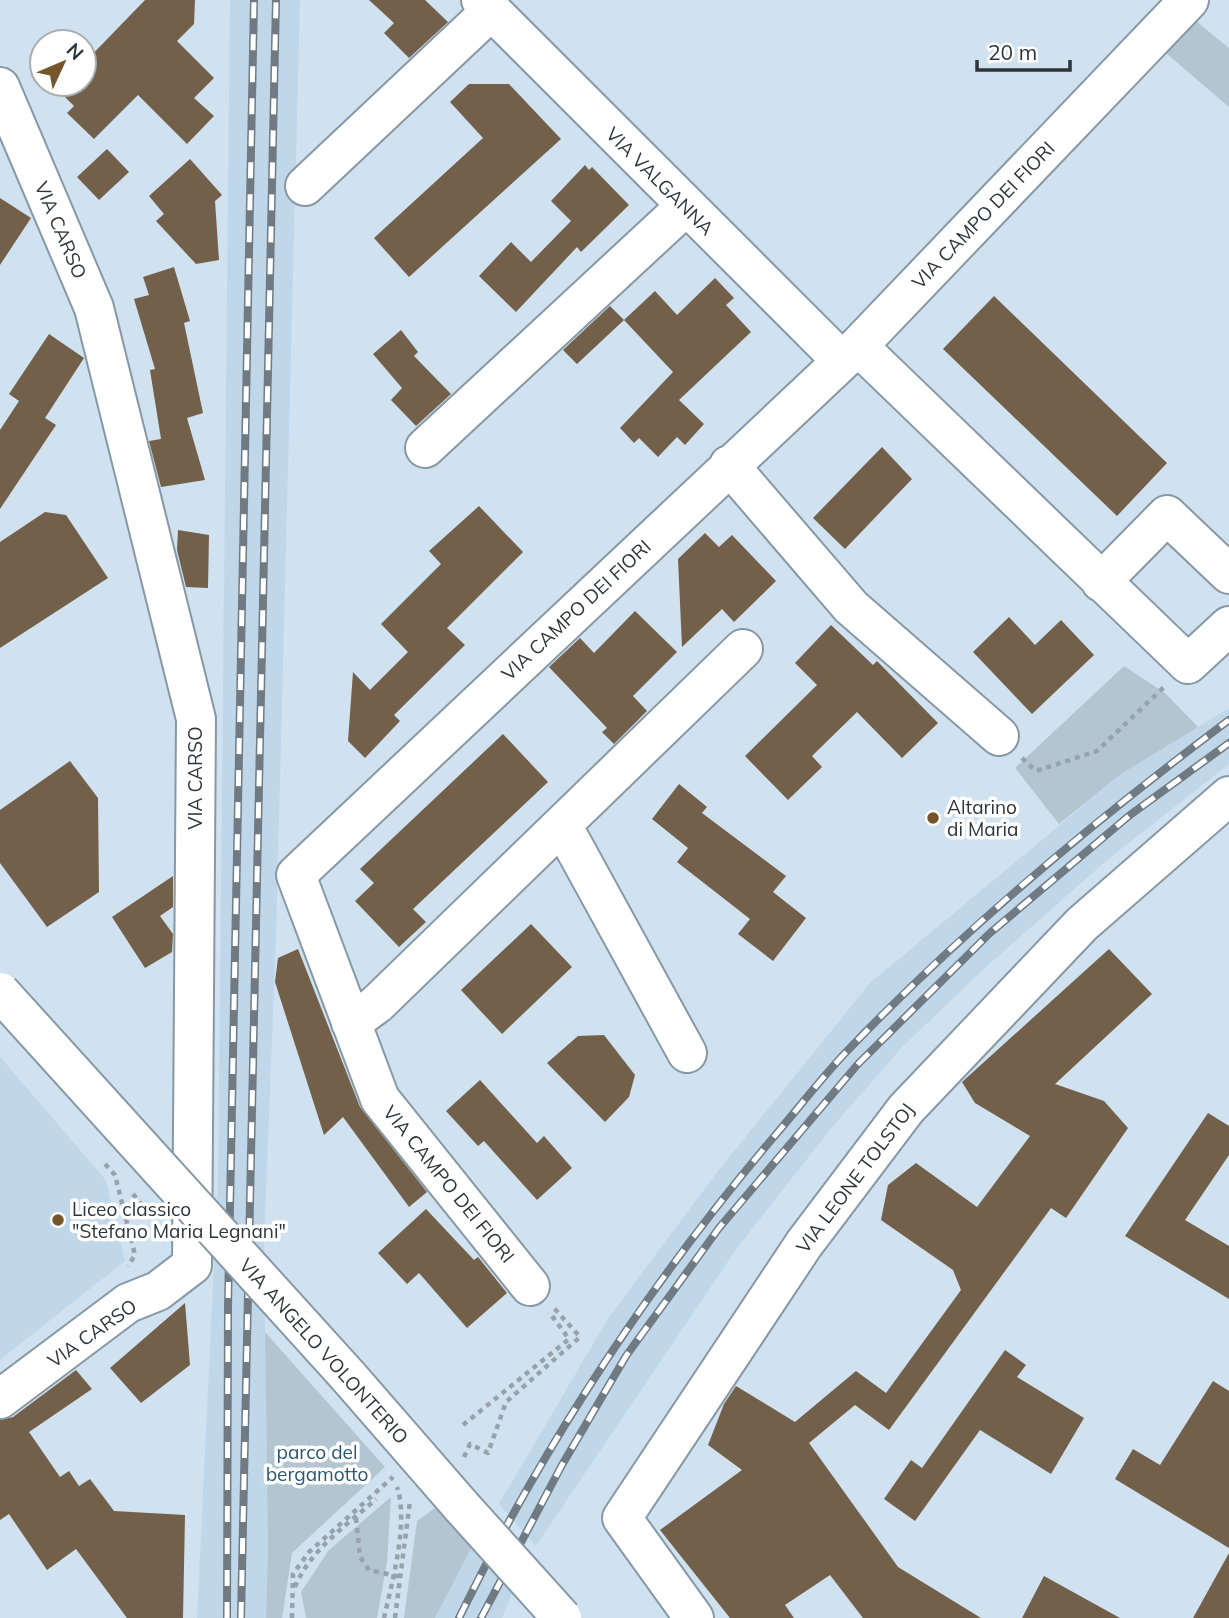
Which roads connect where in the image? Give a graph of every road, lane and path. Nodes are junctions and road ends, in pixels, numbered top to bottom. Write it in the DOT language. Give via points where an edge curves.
graph roads {
  1 [pos="1189,0"];
  2 [pos="486,5"];
  3 [pos="0,87"];
  4 [pos="305,186"];
  5 [pos="685,208"];
  6 [pos="850,353"];
  7 [pos="425,448"];
  8 [pos="729,465"];
  9 [pos="1229,574"];
  10 [pos="1101,582"];
  11 [pos="1229,626"];
  12 [pos="743,649"];
  13 [pos="1188,664"];
  14 [pos="999,736"];
  15 [pos="1229,796"];
  16 [pos="562,825"];
  17 [pos="0,992"];
  18 [pos="351,1023"];
  19 [pos="687,1053"];
  20 [pos="97,1155"];
  21 [pos="530,1286"];
  22 [pos="128,1303"];
  23 [pos="0,1399"];
  24 [pos="463,1425"];
  25 [pos="438,1496"];
  26 [pos="376,1499"];
  27 [pos="356,1517"];
  28 [pos="401,1577"];
  29 [pos="293,1609"];
  30 [pos="292,1618"];
  31 [pos="384,1618"];
  32 [pos="395,1618"];
  33 [pos="562,1618"];
  34 [pos="694,1618"];
  1 -- 6 [label="street, VIA CAMPO DEI FIORI"];
  2 -- 4 [label="street"];
  2 -- 5 [label="street, VIA VALGANNA"];
  3 -- 22 [label="street, VIA CARSO" via="94,308 196,719 192,1265 158,1291"];
  5 -- 6 [label="street, VIA VALGANNA"];
  5 -- 7 [label="street"];
  6 -- 8 [label="street, VIA CAMPO DEI FIORI"];
  6 -- 10 [label="street, VIA VALGANNA"];
  8 -- 14 [label="street" via="851,607"];
  8 -- 18 [label="street, VIA CAMPO DEI FIORI" via="296,875"];
  9 -- 10 [label="street" via="1167,515"];
  10 -- 13 [label="street, VIA VALGANNA"];
  11 -- 13 [label="street"];
  12 -- 16 [label="street"];
  13 -- 14 [label="path" via="1097,751 1036,771"];
  15 -- 34 [label="street, VIA LEONE TOLSTOJ" via="1082,924 905,1108 804,1244 622,1518"];
  16 -- 18 [label="street" via="377,1004"];
  16 -- 19 [label="street"];
  17 -- 25 [label="street, VIA ANGELO VOLONTERIO, bridge" via="348,1376"];
  18 -- 21 [label="street, VIA CAMPO DEI FIORI" via="380,1098"];
  20 -- 22 [label="path" via="115,1175 135,1255 122,1273"];
  21 -- 24 [label="path" via="569,1339"];
  21 -- 25 [label="path" via="580,1338 506,1402 488,1453 470,1444"];
  22 -- 23 [label="street, VIA CARSO"];
  25 -- 28 [label="path" via="411,1506"];
  25 -- 33 [label="street, VIA ANGELO VOLONTERIO, bridge"];
  26 -- 27 [label="path"];
  27 -- 28 [label="path" via="360,1557 369,1570"];
  27 -- 29 [label="path" via="301,1571 293,1591"];
  28 -- 32 [label="path"];
  29 -- 30 [label="path"];
  29 -- 31 [label="path" via="293,1574 309,1552 393,1477 401,1498 396,1564"];
}
